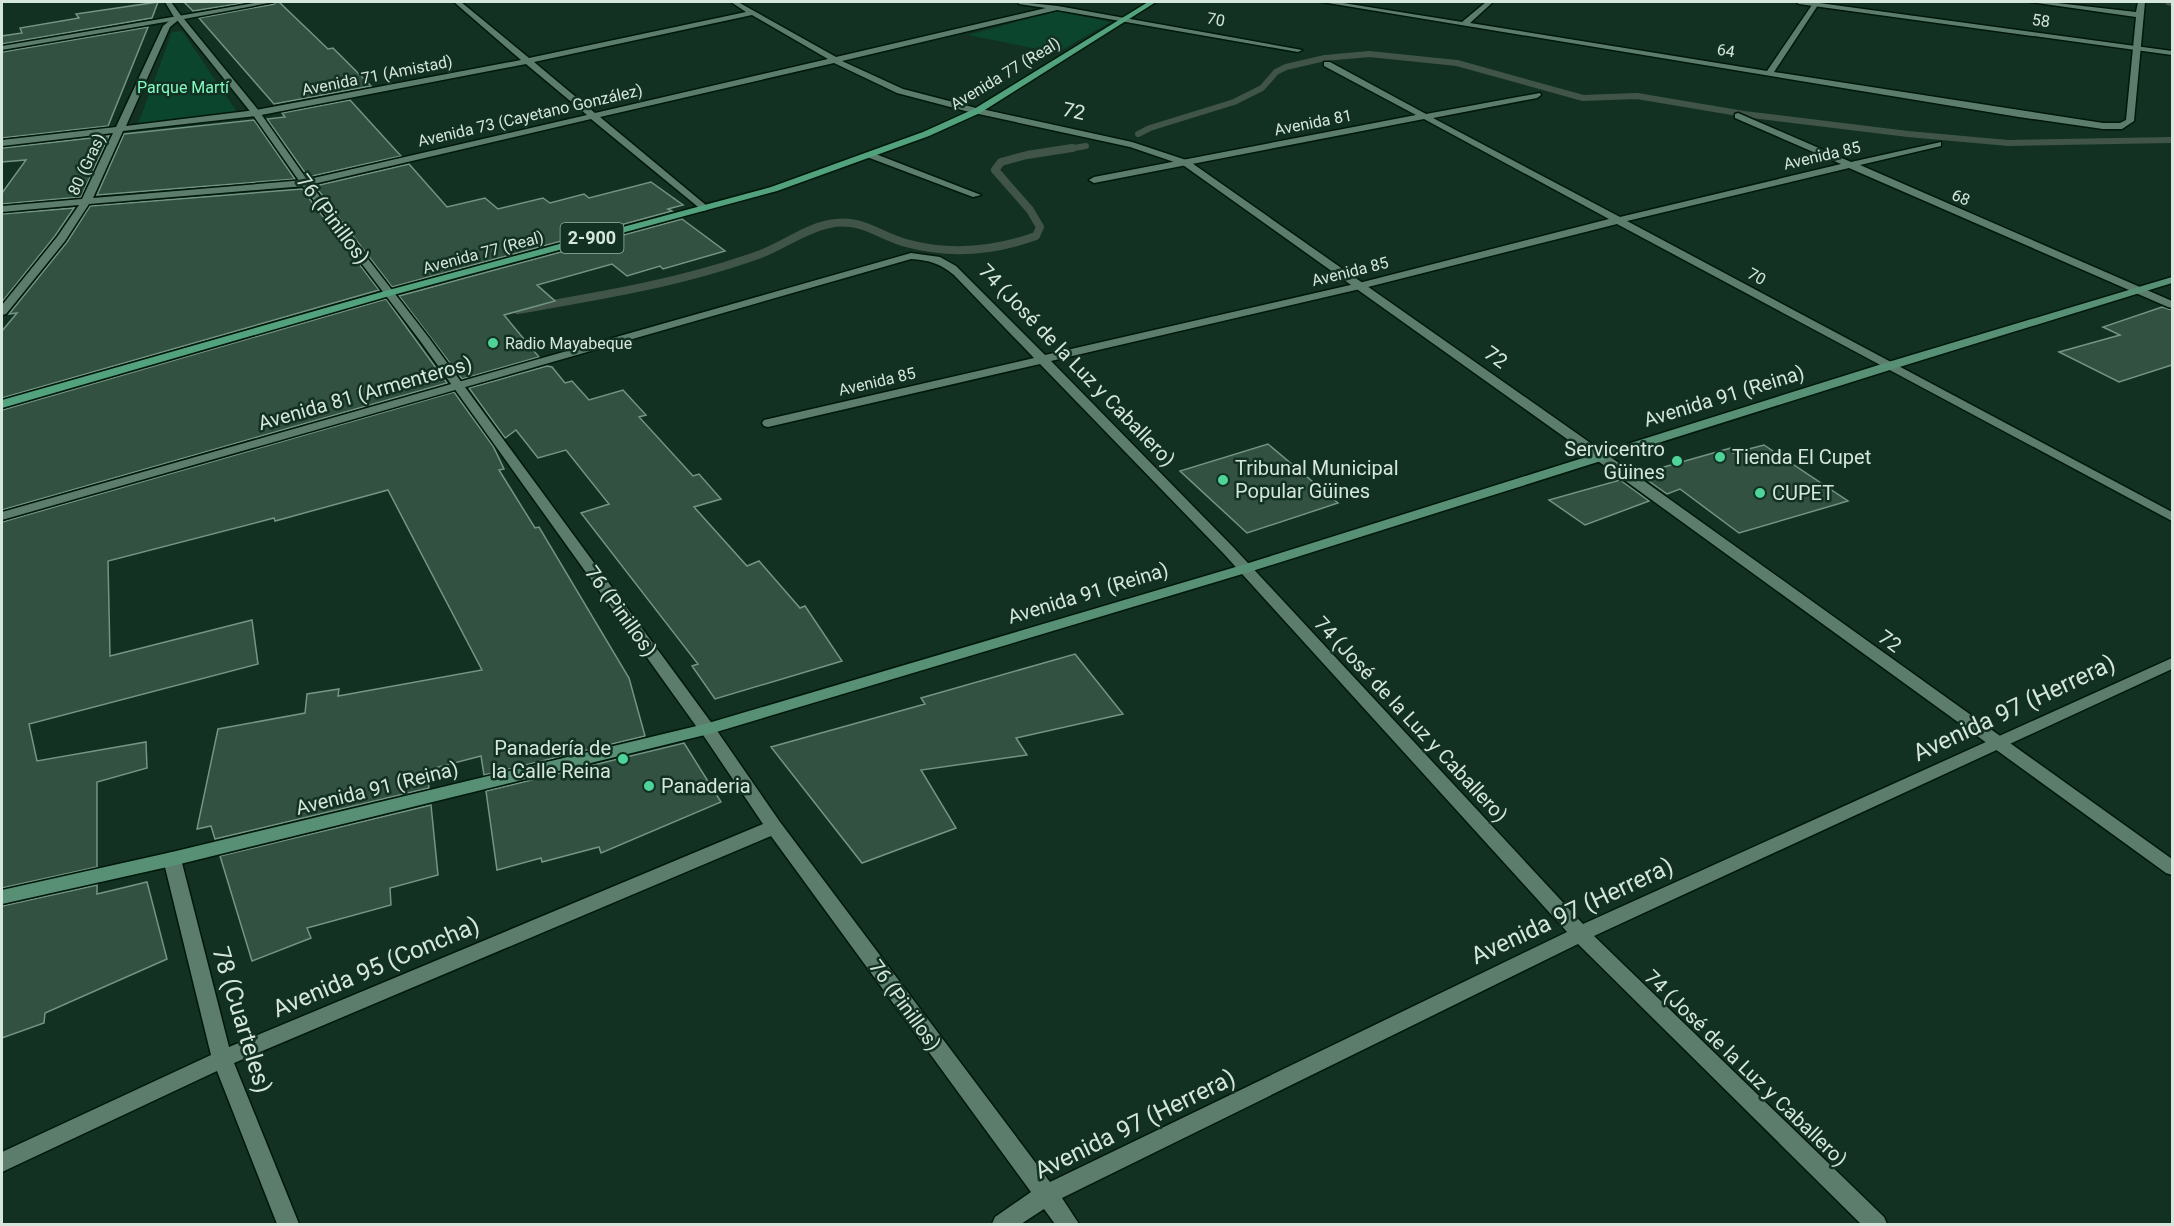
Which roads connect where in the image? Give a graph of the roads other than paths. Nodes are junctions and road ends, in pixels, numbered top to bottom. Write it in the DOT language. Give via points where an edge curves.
graph roads {
  1 [pos="168,2"];
  2 [pos="270,2"];
  3 [pos="457,2"];
  4 [pos="734,2"];
  5 [pos="1022,2"];
  6 [pos="1152,2"];
  7 [pos="1326,2"];
  8 [pos="1490,2"];
  9 [pos="1799,2"];
  10 [pos="2034,2"];
  11 [pos="2141,2"];
  12 [pos="1817,3"];
  13 [pos="1058,8"];
  14 [pos="753,13"];
  15 [pos="2139,15"];
  16 [pos="178,17"];
  17 [pos="1122,19"];
  18 [pos="1465,23"];
  19 [pos="2,48"];
  20 [pos="2136,48"];
  21 [pos="1298,50"];
  22 [pos="2172,53"];
  23 [pos="528,61"];
  24 [pos="837,61"];
  25 [pos="1327,64"];
  26 [pos="1770,72"];
  27 [pos="1537,95"];
  28 [pos="977,111"];
  29 [pos="256,113"];
  30 [pos="594,115"];
  31 [pos="1425,115"];
  32 [pos="1738,116"];
  33 [pos="119,130"];
  34 [pos="2,143"];
  35 [pos="1938,144"];
  36 [pos="870,155"];
  37 [pos="1186,163"];
  38 [pos="1851,165"];
  39 [pos="1094,180"];
  40 [pos="305,183"];
  41 [pos="976,195"];
  42 [pos="86,202"];
  43 [pos="703,208"];
  44 [pos="2,209"];
  45 [pos="1618,220"];
  46 [pos="911,256"];
  47 [pos="2172,280"];
  48 [pos="1360,286"];
  49 [pos="2140,291"];
  50 [pos="388,293"];
  51 [pos="2172,305"];
  52 [pos="2,312"];
  53 [pos="1042,361"];
  54 [pos="1889,366"];
  55 [pos="459,387"];
  56 [pos="2,405"];
  57 [pos="768,423"];
  58 [pos="1599,457"];
  59 [pos="2,516"];
  60 [pos="2172,517"];
  61 [pos="1244,569"];
  62 [pos="2172,663"];
  63 [pos="707,729"];
  64 [pos="1997,743"];
  65 [pos="774,827"];
  66 [pos="172,859"];
  67 [pos="2172,868"];
  68 [pos="2,897"];
  69 [pos="1580,934"];
  70 [pos="222,1059"];
  71 [pos="2,1162"];
  72 [pos="1046,1196"];
  73 [pos="288,1224"];
  74 [pos="1003,1224"];
  75 [pos="1068,1224"];
  76 [pos="1875,1224"];
  1 -- 16 [label="street, 76 (Pinillos)"];
  2 -- 16 [label="street"];
  3 -- 23 [label="street"];
  4 -- 14 [label="street, 72"];
  5 -- 13 [label="street, 70"];
  6 -- 17 [label="main road, Avenida 77 (Real) / 2-900"];
  7 -- 18 [label="street, 64"];
  8 -- 18 [label="street"];
  9 -- 12 [label="street, 58"];
  10 -- 15 [label="street"];
  11 -- 15 [label="street"];
  12 -- 20 [label="street, 58"];
  12 -- 26 [label="street"];
  13 -- 17 [label="street, 70"];
  13 -- 24 [label="street, Avenida 73 (Cayetano González)"];
  14 -- 23 [label="street, Avenida 71 (Amistad)"];
  14 -- 24 [label="street, 72"];
  15 -- 20 [label="street"];
  16 -- 19 [label="street"];
  16 -- 29 [label="street, 76 (Pinillos)"];
  16 -- 33 [label="street, 80 (Gras)" via="167,26"];
  17 -- 21 [label="street, 70"];
  17 -- 28 [label="main road, Avenida 77 (Real) / 2-900"];
  18 -- 26 [label="street, 64"];
  20 -- 22 [label="street, 58"];
  20 -- 26 [label="street, 64" via="2130,121 2122,126 2029,115"];
  23 -- 29 [label="street, Avenida 71 (Amistad)"];
  23 -- 30 [label="street"];
  24 -- 28 [label="street, 72" via="900,91"];
  24 -- 30 [label="street, Avenida 73 (Cayetano González)"];
  25 -- 31 [label="street, 70"];
  27 -- 31 [label="street, Avenida 81"];
  28 -- 36 [label="main road, Avenida 77 (Real) / 2-900"];
  28 -- 37 [label="street, 72" via="1132,145"];
  29 -- 33 [label="street, Avenida 71 (Amistad)"];
  29 -- 40 [label="street, 76 (Pinillos)"];
  30 -- 40 [label="street, Avenida 73 (Cayetano González)"];
  30 -- 43 [label="street"];
  31 -- 37 [label="street, Avenida 81"];
  31 -- 45 [label="street, 70"];
  32 -- 38 [label="street, 68"];
  33 -- 34 [label="street, Avenida 71 (Amistad)"];
  33 -- 42 [label="street, 80 (Gras)"];
  35 -- 38 [label="street, Avenida 85"];
  36 -- 41 [label="street"];
  36 -- 43 [label="main road, Avenida 77 (Real) / 2-900" via="774,189"];
  37 -- 39 [label="street, Avenida 81"];
  37 -- 48 [label="street, 72"];
  38 -- 45 [label="street, Avenida 85"];
  38 -- 49 [label="street, 68"];
  40 -- 42 [label="street, Avenida 73 (Cayetano González)"];
  40 -- 50 [label="street, 76 (Pinillos)"];
  42 -- 44 [label="street, Avenida 73 (Cayetano González)"];
  42 -- 52 [label="street, 80 (Gras)"];
  43 -- 50 [label="main road, Avenida 77 (Real) / 2-900"];
  45 -- 48 [label="street, Avenida 85"];
  45 -- 54 [label="street, 70"];
  46 -- 53 [label="street, 74 (José de la Luz y Caballero)" via="930,256 947,262"];
  46 -- 55 [label="street, Avenida 81 (Armenteros)"];
  47 -- 49 [label="main road, Avenida 91 (Reina)"];
  48 -- 53 [label="street, Avenida 85"];
  48 -- 58 [label="street, 72"];
  49 -- 51 [label="street, 68"];
  49 -- 54 [label="main road, Avenida 91 (Reina)"];
  50 -- 55 [label="street, 76 (Pinillos)"];
  50 -- 56 [label="main road, Avenida 77 (Real) / 2-900"];
  53 -- 57 [label="street, Avenida 85"];
  53 -- 61 [label="street, 74 (José de la Luz y Caballero)"];
  54 -- 58 [label="main road, Avenida 91 (Reina)"];
  54 -- 60 [label="street, 70"];
  55 -- 59 [label="street, Avenida 81 (Armenteros)"];
  55 -- 63 [label="street, 76 (Pinillos)"];
  58 -- 61 [label="main road, Avenida 91 (Reina)"];
  58 -- 64 [label="street, 72"];
  61 -- 63 [label="main road, Avenida 91 (Reina)"];
  61 -- 69 [label="street, 74 (José de la Luz y Caballero)"];
  62 -- 64 [label="street, Avenida 97 (Herrera)"];
  63 -- 65 [label="street, 76 (Pinillos)"];
  63 -- 66 [label="main road, Avenida 91 (Reina)"];
  64 -- 67 [label="street, 72"];
  64 -- 69 [label="street, Avenida 97 (Herrera)"];
  65 -- 70 [label="street, Avenida 95 (Concha)"];
  65 -- 72 [label="street, 76 (Pinillos)"];
  66 -- 68 [label="main road, Avenida 91 (Reina)"];
  66 -- 70 [label="street, 78 (Cuarteles)"];
  69 -- 72 [label="street, Avenida 97 (Herrera)"];
  69 -- 76 [label="street, 74 (José de la Luz y Caballero)"];
  70 -- 71 [label="street, Avenida 95 (Concha)"];
  70 -- 73 [label="street, 78 (Cuarteles)"];
  72 -- 74 [label="street, Avenida 97 (Herrera)"];
  72 -- 75 [label="street, 76 (Pinillos)"];
}
